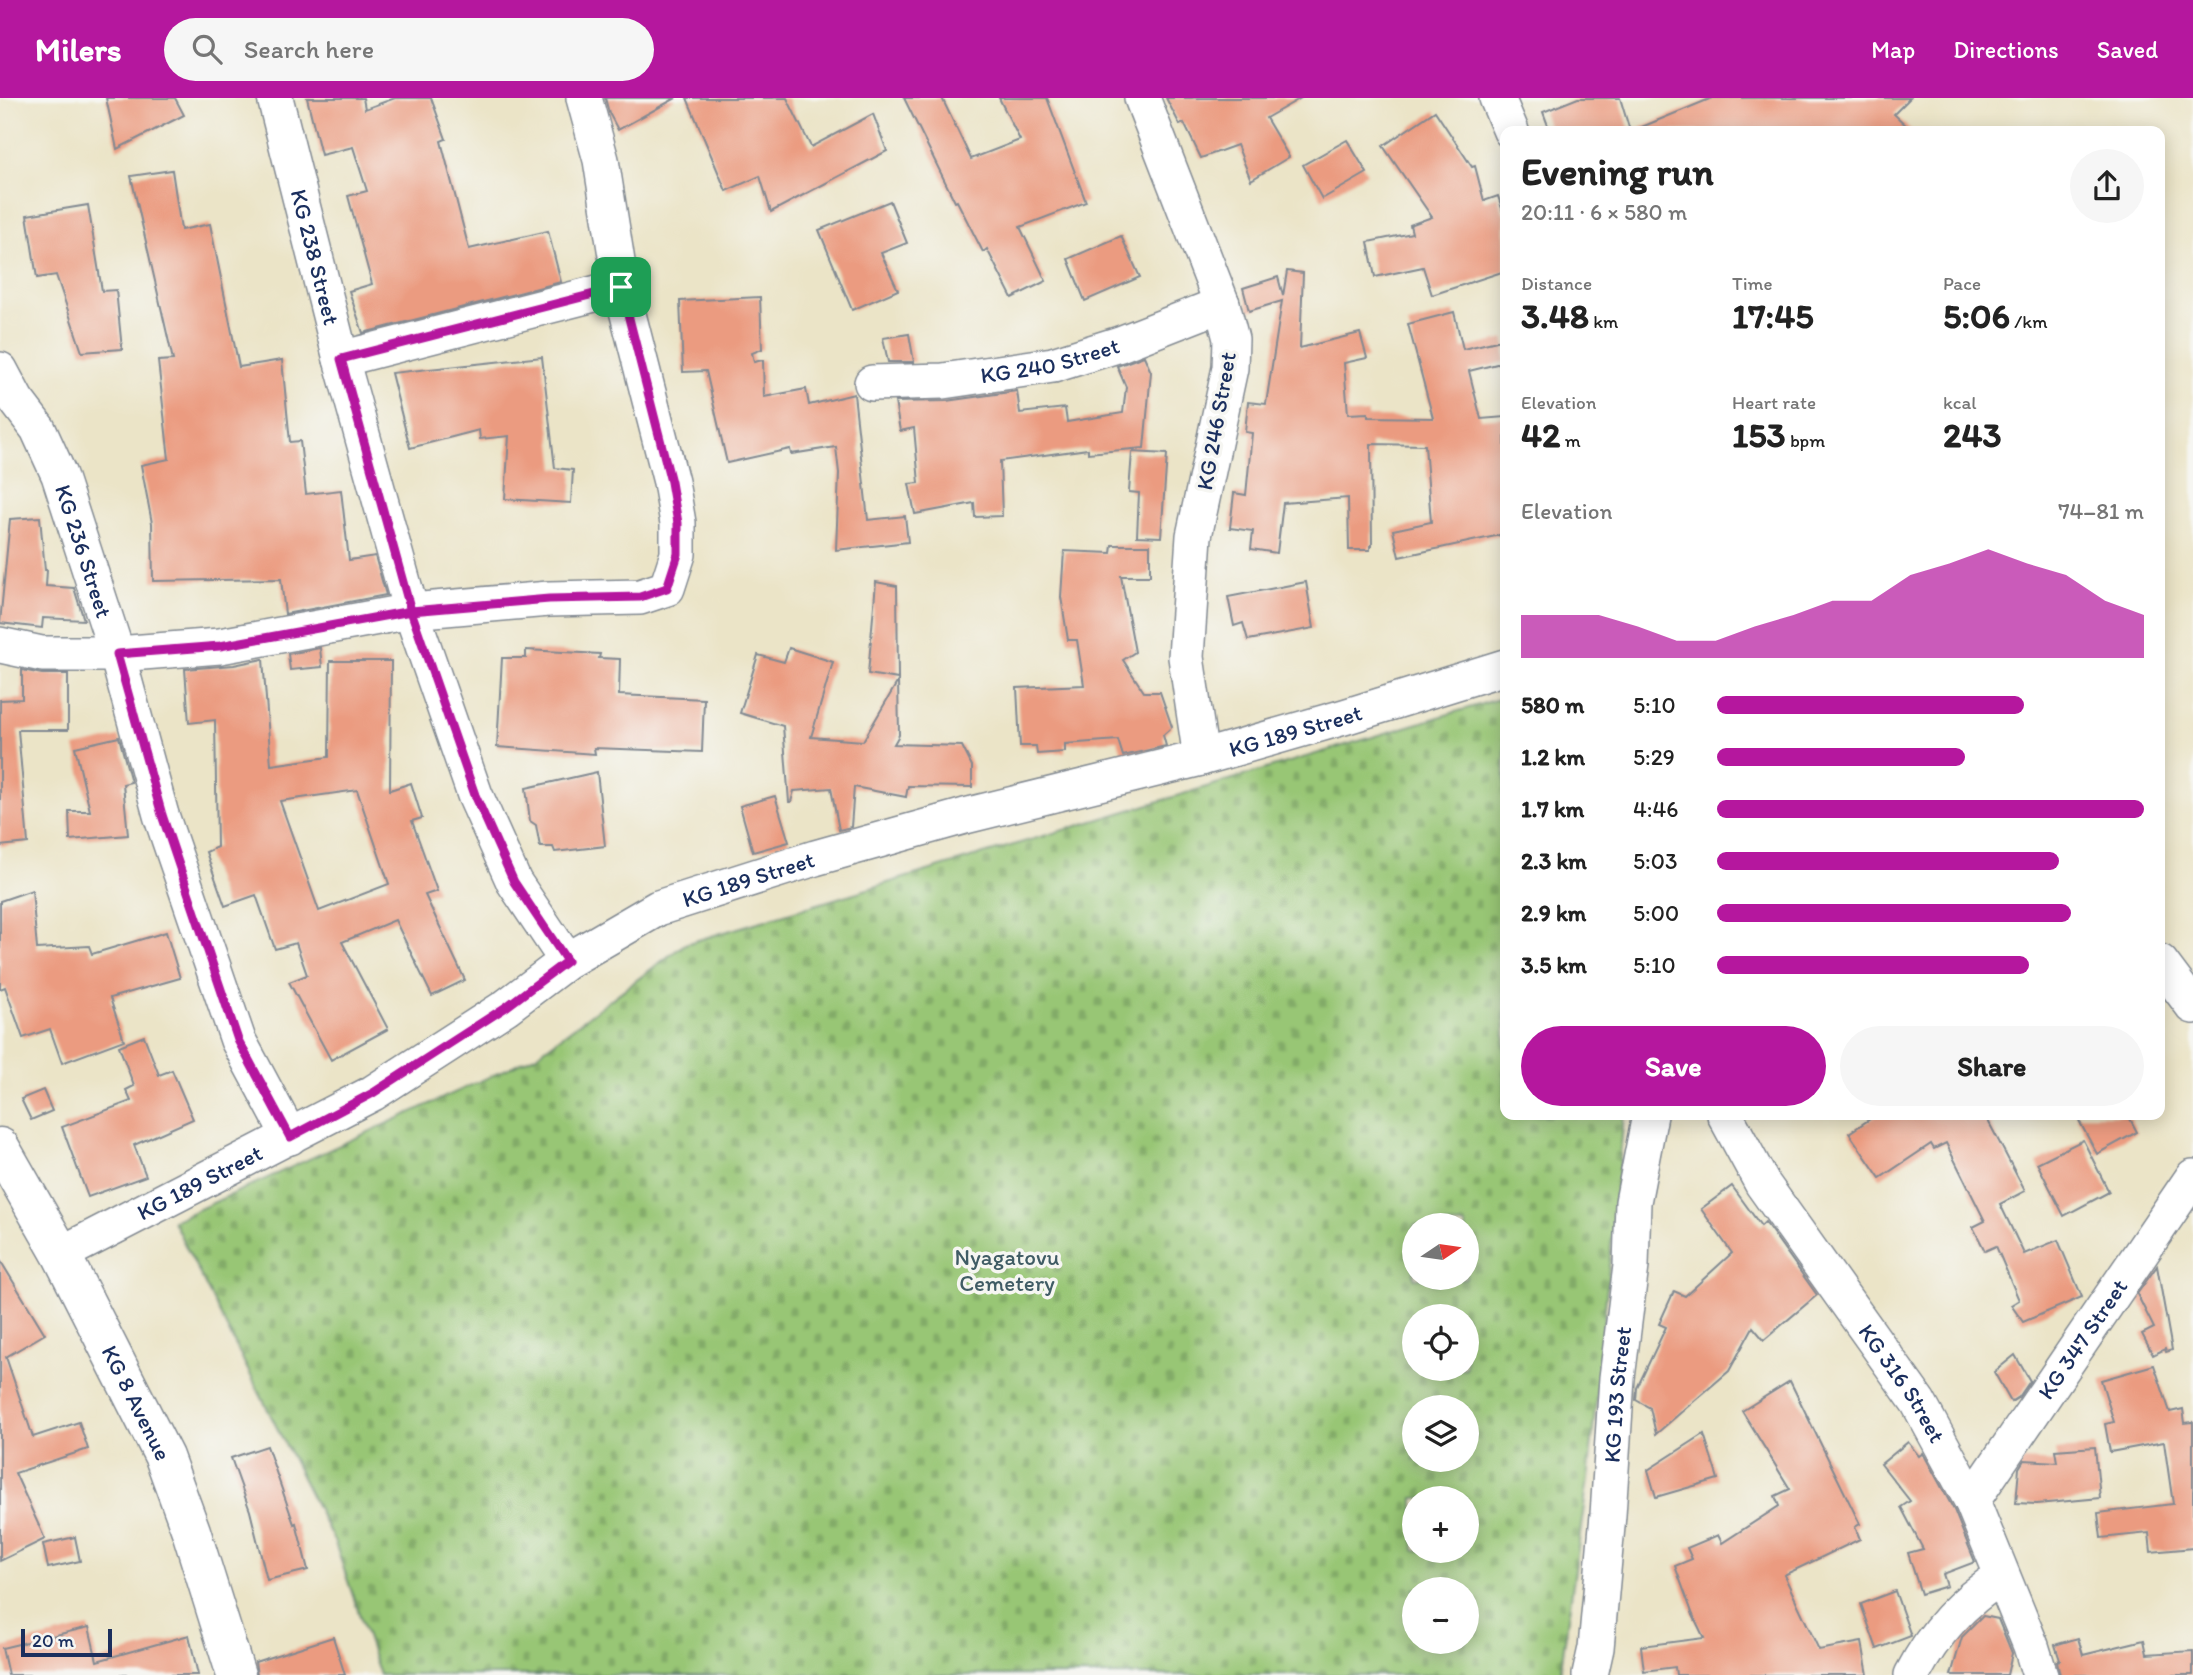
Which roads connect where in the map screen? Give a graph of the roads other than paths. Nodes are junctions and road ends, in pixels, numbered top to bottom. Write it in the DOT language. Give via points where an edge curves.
graph roads {
  1 [pos="275,98"];
  2 [pos="584,98"];
  3 [pos="1142,98"];
  4 [pos="1497,98"];
  5 [pos="1509,126"];
  6 [pos="621,287"];
  7 [pos="1222,304"];
  8 [pos="341,359"];
  9 [pos="0,370"];
  10 [pos="872,383"];
  11 [pos="411,611"];
  12 [pos="0,645"];
  13 [pos="117,654"];
  14 [pos="1500,669"];
  15 [pos="1201,758"];
  16 [pos="567,961"];
  17 [pos="2165,969"];
  18 [pos="2193,1006"];
  19 [pos="1649,1120"];
  20 [pos="1728,1120"];
  21 [pos="290,1137"];
  22 [pos="0,1147"];
  23 [pos="2193,1177"];
  24 [pos="61,1254"];
  25 [pos="1972,1501"];
  26 [pos="2002,1576"];
  27 [pos="236,1675"];
  28 [pos="1590,1675"];
  29 [pos="1912,1675"];
  30 [pos="2040,1675"];
  1 -- 8 [label="street, KG 238 Street"];
  2 -- 6 [label="street" via="601,160"];
  3 -- 7 [label="street, KG 246 Street"];
  4 -- 5 [label="street"];
  6 -- 8 [label="street"];
  6 -- 11 [label="street" via="678,523 678,554 667,588 640,597 549,599"];
  7 -- 10 [label="street, KG 240 Street" via="1053,365 943,381"];
  7 -- 15 [label="street, KG 246 Street" via="1231,339 1230,368 1194,536 1186,657"];
  8 -- 11 [label="street, KG 238 Street"];
  9 -- 13 [label="street, KG 236 Street" via="38,429 59,475"];
  11 -- 13 [label="street" via="220,646"];
  11 -- 16 [label="street, KG 238 Street" via="475,795 514,882"];
  12 -- 13 [label="street" via="42,654"];
  13 -- 21 [label="street, KG 236 Street" via="162,815 238,1040"];
  14 -- 15 [label="street, KG 189 Street"];
  15 -- 16 [label="street, KG 189 Street" via="965,816 658,908"];
  16 -- 21 [label="street, KG 189 Street" via="506,1007 373,1093"];
  17 -- 18 [label="street"];
  19 -- 28 [label="street, KG 193 Street" via="1633,1202 1631,1266"];
  20 -- 25 [label="street, KG 316 Street" via="1762,1183 1918,1402"];
  21 -- 24 [label="street, KG 189 Street"];
  22 -- 24 [label="street, KG 8 Avenue"];
  23 -- 25 [label="street, KG 347 Street"];
  24 -- 27 [label="street, KG 8 Avenue" via="164,1457"];
  25 -- 26 [label="street, KG 316 Street"];
  26 -- 29 [label="street" via="1974,1594 1948,1621"];
  26 -- 30 [label="street, KG 316 Street"];
}
